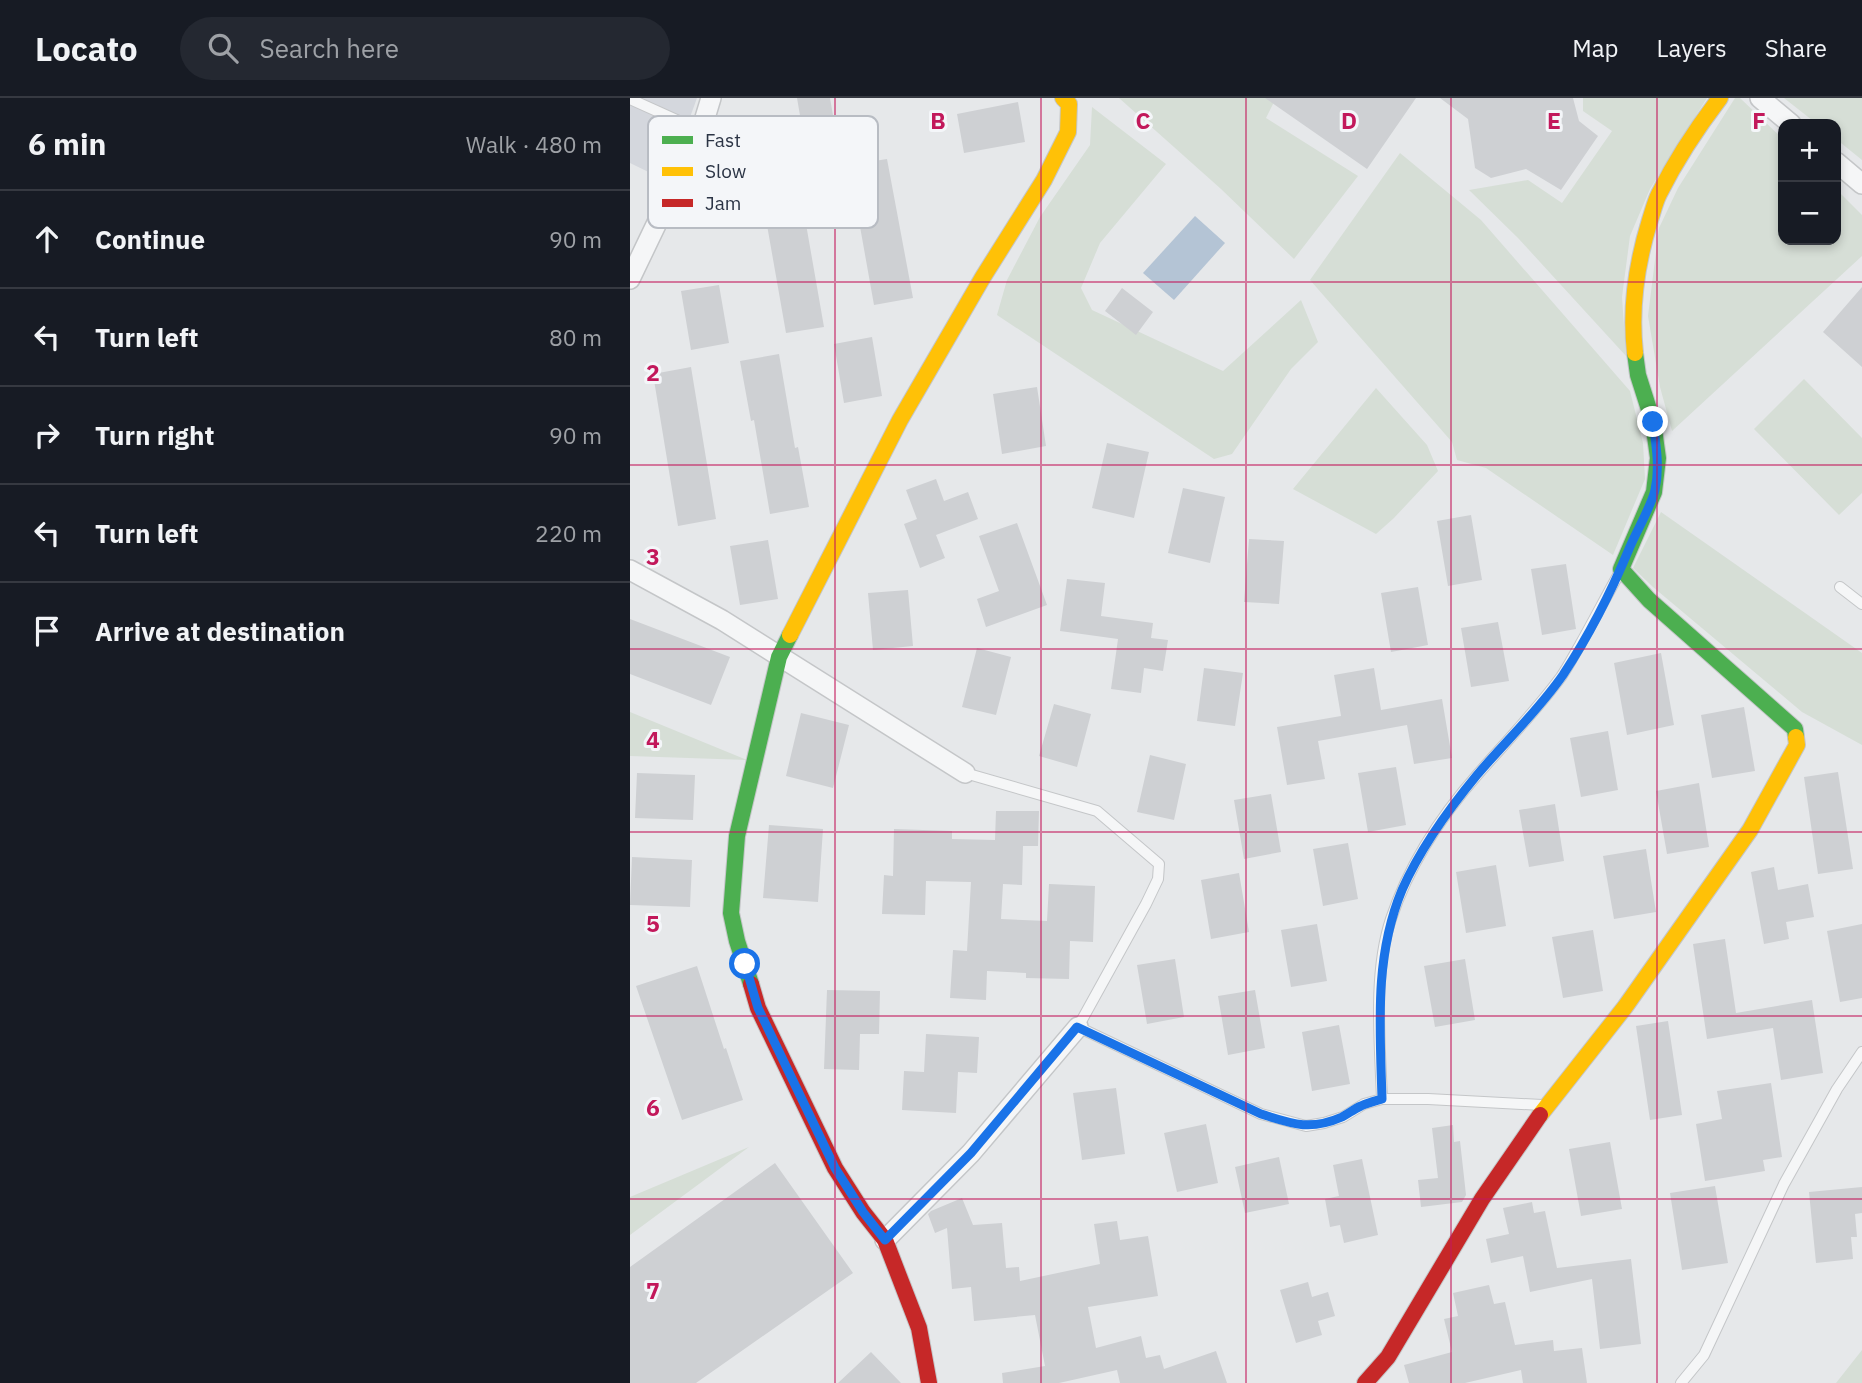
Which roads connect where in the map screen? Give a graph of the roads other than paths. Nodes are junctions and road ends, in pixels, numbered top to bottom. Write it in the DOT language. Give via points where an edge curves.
graph roads {
  1 [pos="711,98"];
  2 [pos="1063,98"];
  3 [pos="1720,98"];
  4 [pos="1760,98"];
  5 [pos="630,99"];
  6 [pos="668,116"];
  7 [pos="706,116"];
  8 [pos="1785,119"];
  9 [pos="1841,166"];
  10 [pos="1862,184"];
  11 [pos="654,228"];
  12 [pos="630,279"];
  13 [pos="1621,569"];
  14 [pos="630,570"];
  15 [pos="1840,587"];
  16 [pos="1862,604"];
  17 [pos="779,657"];
  18 [pos="965,773"];
  19 [pos="1077,1027"];
  20 [pos="1862,1052"];
  21 [pos="1382,1099"];
  22 [pos="1546,1106"];
  23 [pos="885,1240"];
  24 [pos="929,1383"];
  25 [pos="1365,1383"];
  26 [pos="1681,1383"];
  1 -- 7 [label="street"];
  2 -- 17 [label="street" via="1069,104 1069,132 900,420"];
  3 -- 13 [label="street" via="1658,196 1643,240 1633,334 1658,458 1654,492"];
  4 -- 8 [label="street"];
  5 -- 6 [label="lane"];
  9 -- 10 [label="street"];
  11 -- 12 [label="street"];
  13 -- 21 [label="lane" via="1562,676 1446,816 1403,889 1383,954 1379,1003"];
  13 -- 22 [label="street" via="1649,600 1795,729 1797,745 1750,830 1625,1007"];
  14 -- 17 [label="street"];
  15 -- 16 [label="lane"];
  17 -- 18 [label="street"];
  17 -- 23 [label="street" via="737,836 732,913 737,941 758,1008 835,1168"];
  18 -- 19 [label="lane" via="1097,811 1159,864 1146,904"];
  19 -- 21 [label="lane" via="1287,1122 1324,1123"];
  19 -- 23 [label="street" via="971,1153"];
  20 -- 26 [label="lane" via="1784,1184 1704,1355"];
  21 -- 22 [label="lane"];
  22 -- 25 [label="street" via="1482,1199 1388,1357"];
  23 -- 24 [label="street" via="919,1328"];
}
